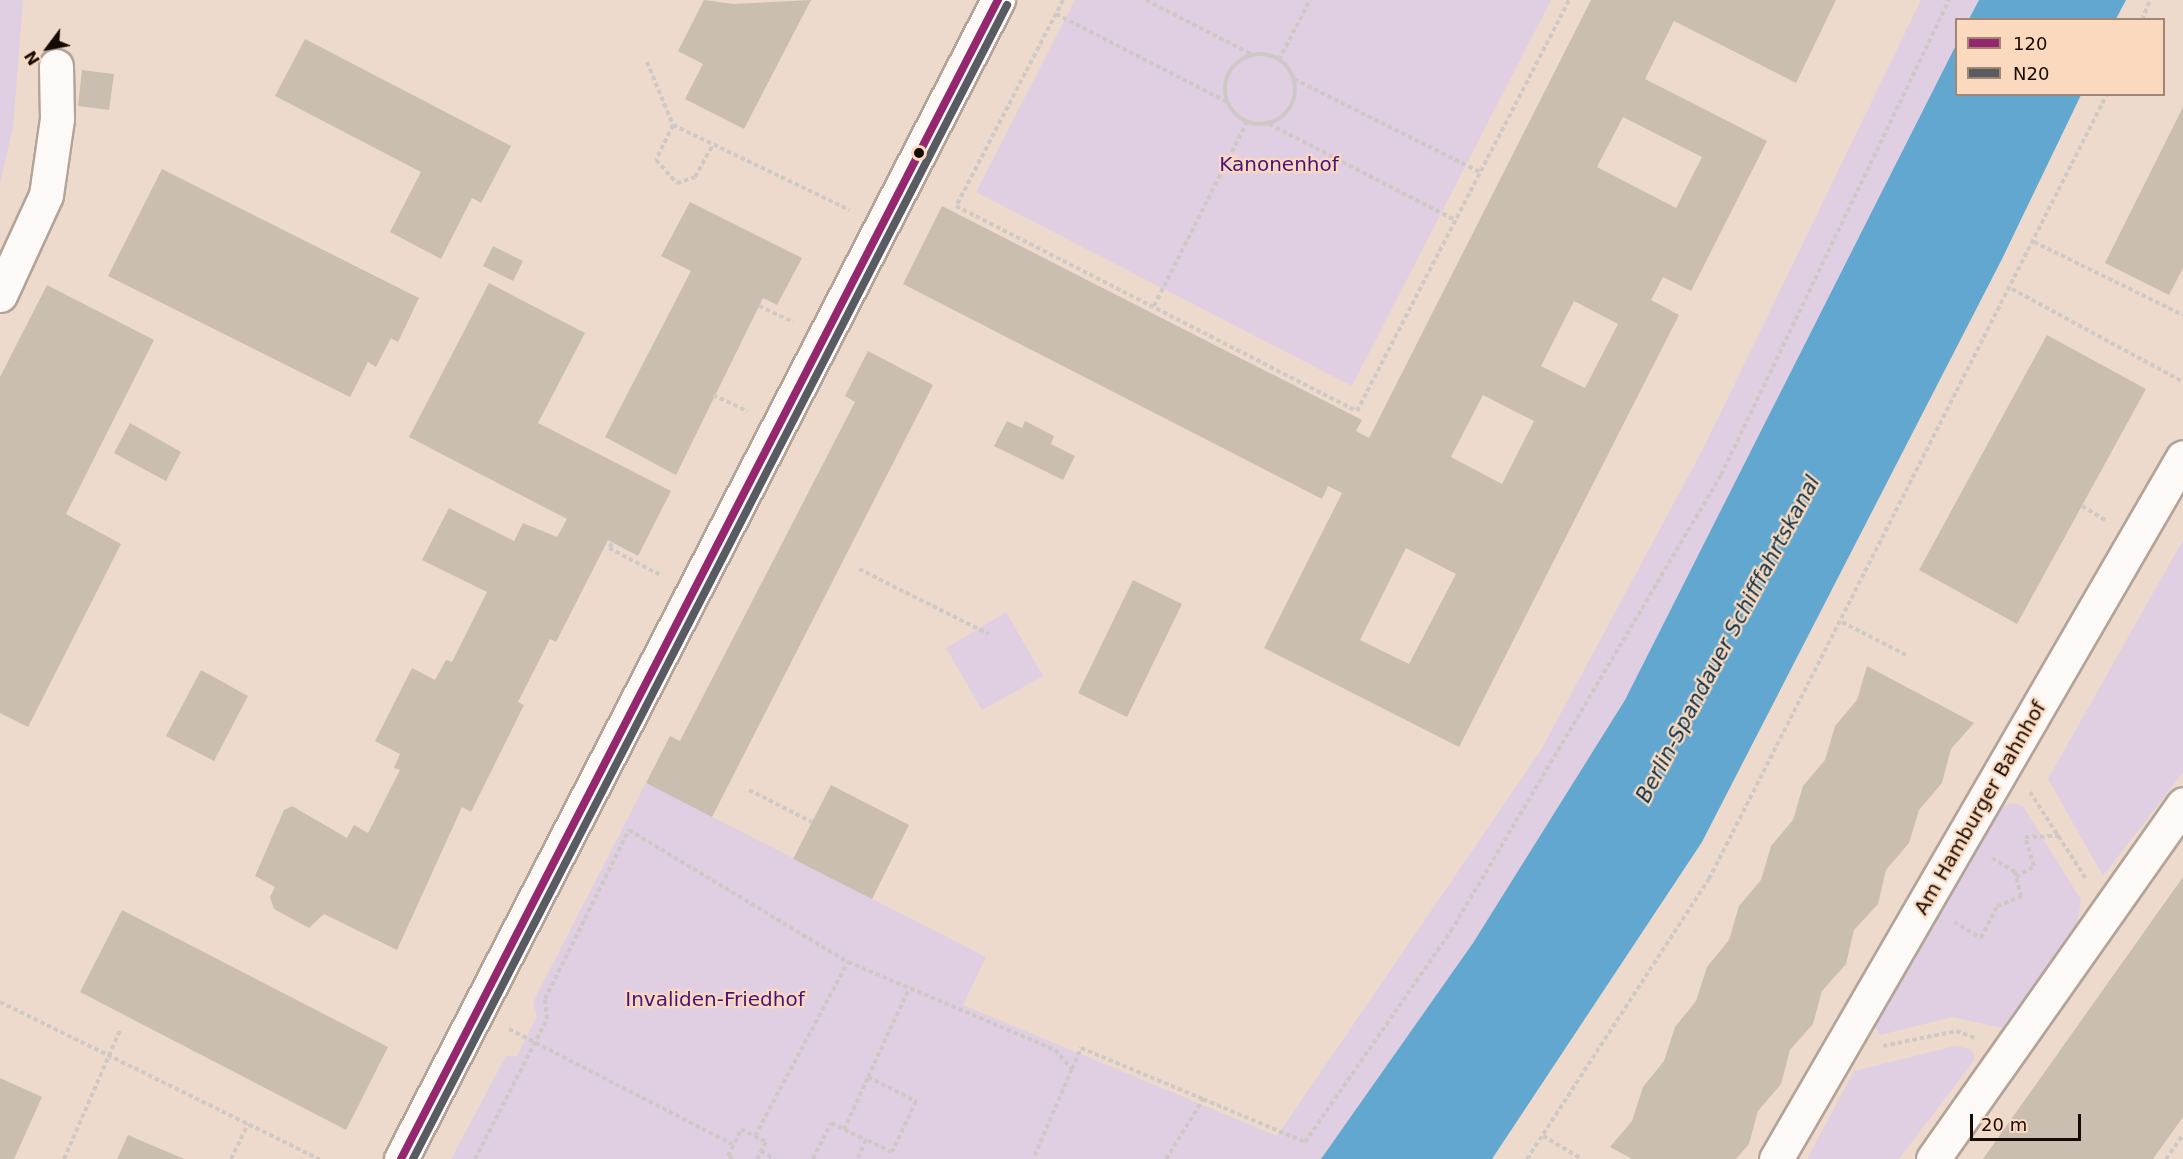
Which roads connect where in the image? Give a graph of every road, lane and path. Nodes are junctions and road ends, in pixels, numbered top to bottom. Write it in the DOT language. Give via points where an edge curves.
graph roads {
  1 [pos="998,0"];
  2 [pos="1063,0"];
  3 [pos="1146,0"];
  4 [pos="1310,0"];
  5 [pos="1569,0"];
  6 [pos="1948,0"];
  7 [pos="2150,0"];
  8 [pos="1056,14"];
  9 [pos="2143,18"];
  10 [pos="1252,54"];
  11 [pos="1279,60"];
  12 [pos="647,62"];
  13 [pos="56,66"];
  14 [pos="1294,79"];
  15 [pos="2106,96"];
  16 [pos="1228,103"];
  17 [pos="1247,122"];
  18 [pos="1269,124"];
  19 [pos="673,125"];
  20 [pos="712,146"];
  21 [pos="1480,172"];
  22 [pos="851,210"];
  23 [pos="1455,220"];
  24 [pos="2034,242"];
  25 [pos="2012,289"];
  26 [pos="0,295"];
  27 [pos="759,306"];
  28 [pos="1154,306"];
  29 [pos="2183,315"];
  30 [pos="793,322"];
  31 [pos="2183,382"];
  32 [pos="713,395"];
  33 [pos="748,411"];
  34 [pos="2183,457"];
  35 [pos="612,543"];
  36 [pos="859,569"];
  37 [pos="657,573"];
  38 [pos="1842,622"];
  39 [pos="989,634"];
  40 [pos="1906,656"];
  41 [pos="2010,759"];
  42 [pos="749,790"];
  43 [pos="2183,804"];
  44 [pos="812,822"];
  45 [pos="2059,836"];
  46 [pos="1955,850"];
  47 [pos="2016,877"];
  48 [pos="1924,902"];
  49 [pos="2107,913"];
  50 [pos="848,962"];
  51 [pos="908,991"];
  52 [pos="0,1002"];
  53 [pos="509,1029"];
  54 [pos="120,1030"];
  55 [pos="535,1042"];
  56 [pos="2009,1052"];
  57 [pos="109,1056"];
  58 [pos="1833,1056"];
  59 [pos="1072,1069"];
  60 [pos="868,1077"];
  61 [pos="1203,1100"];
  62 [pos="248,1124"];
  63 [pos="844,1130"];
  64 [pos="2183,1135"];
  65 [pos="755,1136"];
  66 [pos="1543,1136"];
  67 [pos="866,1140"];
  68 [pos="734,1145"];
  69 [pos="761,1151"];
  70 [pos="64,1159"];
  71 [pos="231,1159"];
  72 [pos="319,1159"];
  73 [pos="401,1159"];
  74 [pos="475,1159"];
  75 [pos="733,1159"];
  76 [pos="757,1159"];
  77 [pos="775,1159"];
  78 [pos="813,1159"];
  79 [pos="857,1159"];
  80 [pos="1033,1159"];
  81 [pos="1166,1159"];
  82 [pos="1527,1159"];
  83 [pos="1582,1159"];
  84 [pos="1776,1159"];
  85 [pos="1933,1159"];
  86 [pos="2166,1159"];
  1 -- 73 [label="street"];
  2 -- 8 [label="path"];
  3 -- 10 [label="path"];
  4 -- 11 [label="path"];
  5 -- 21 [label="path"];
  6 -- 61 [label="path" via="1721,475 1451,931 1305,1142"];
  7 -- 9 [label="path"];
  8 -- 16 [label="path"];
  8 -- 28 [label="path" via="956,206"];
  10 -- 11 [label="path"];
  10 -- 16 [label="path" via="1227,79"];
  11 -- 14 [label="path"];
  12 -- 19 [label="path"];
  13 -- 26 [label="street" via="57,119 46,195"];
  14 -- 18 [label="path" via="1294,101"];
  14 -- 21 [label="path"];
  15 -- 24 [label="path"];
  16 -- 17 [label="path"];
  17 -- 18 [label="path"];
  17 -- 28 [label="path"];
  18 -- 23 [label="path"];
  19 -- 20 [label="path"];
  19 -- 20 [label="path" via="656,160 677,183 695,177"];
  20 -- 22 [label="path"];
  21 -- 23 [label="path"];
  23 -- 28 [label="path" via="1357,411"];
  24 -- 25 [label="path"];
  24 -- 29 [label="path"];
  25 -- 31 [label="path"];
  25 -- 38 [label="path"];
  27 -- 30 [label="path"];
  32 -- 33 [label="path"];
  34 -- 41 [label="street, Am Hamburger Bahnhof"];
  35 -- 37 [label="path" via="609,548"];
  36 -- 39 [label="path"];
  38 -- 40 [label="path"];
  38 -- 66 [label="path" via="1709,879"];
  41 -- 45 [label="path"];
  41 -- 46 [label="street, Am Hamburger Bahnhof"];
  42 -- 44 [label="path"];
  43 -- 49 [label="street"];
  45 -- 47 [label="path" via="2025,837 2034,866"];
  45 -- 49 [label="path"];
  46 -- 47 [label="path" via="1999,860"];
  46 -- 48 [label="street, Am Hamburger Bahnhof"];
  47 -- 48 [label="path" via="2021,897 1996,906 1982,938 1962,931 1947,911"];
  48 -- 58 [label="street, Am Hamburger Bahnhof"];
  49 -- 56 [label="street"];
  50 -- 51 [label="path"];
  50 -- 55 [label="path" via="629,830 545,999 547,1019"];
  50 -- 65 [label="path"];
  51 -- 59 [label="path" via="1055,1050"];
  51 -- 60 [label="path"];
  52 -- 57 [label="path"];
  53 -- 55 [label="path"];
  54 -- 57 [label="path"];
  55 -- 68 [label="path"];
  55 -- 74 [label="path"];
  56 -- 58 [label="path" via="1956,1031"];
  56 -- 85 [label="street"];
  57 -- 62 [label="path"];
  57 -- 70 [label="path"];
  58 -- 84 [label="street, Am Hamburger Bahnhof"];
  59 -- 61 [label="path" via="1081,1048"];
  59 -- 80 [label="path"];
  60 -- 63 [label="path"];
  60 -- 67 [label="path" via="916,1101 892,1152"];
  61 -- 81 [label="path"];
  62 -- 71 [label="path"];
  62 -- 72 [label="path"];
  63 -- 67 [label="path"];
  63 -- 78 [label="path" via="831,1123"];
  64 -- 86 [label="path"];
  65 -- 68 [label="path" via="741,1130"];
  65 -- 69 [label="path" via="766,1142"];
  66 -- 82 [label="path"];
  66 -- 83 [label="path"];
  67 -- 79 [label="path"];
  68 -- 75 [label="path" via="728,1156"];
  69 -- 76 [label="path"];
  69 -- 77 [label="path"];
}
